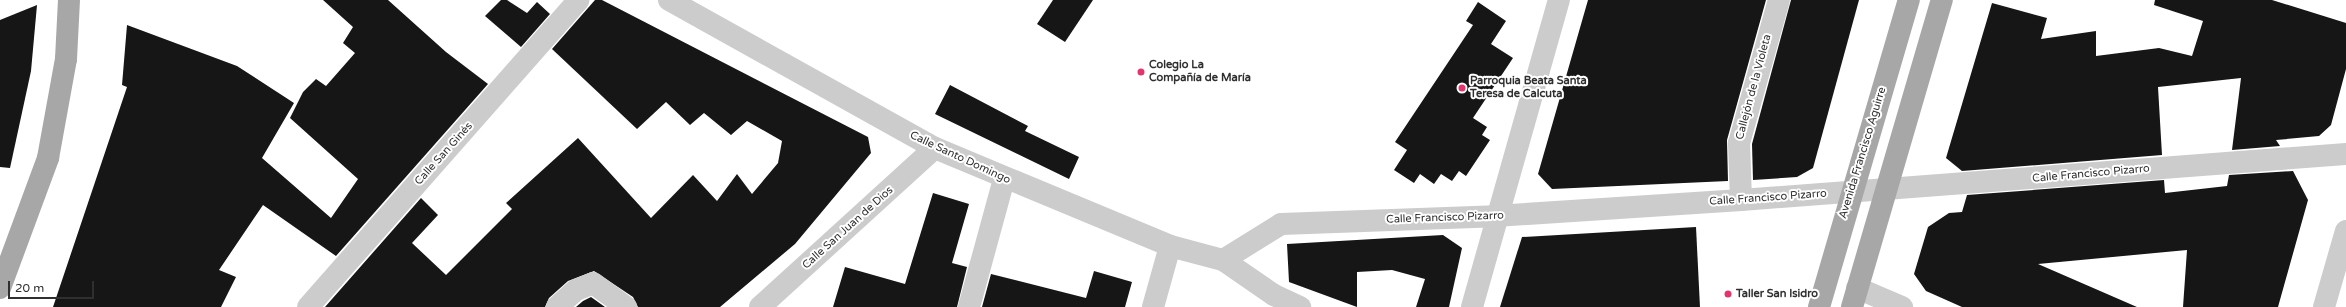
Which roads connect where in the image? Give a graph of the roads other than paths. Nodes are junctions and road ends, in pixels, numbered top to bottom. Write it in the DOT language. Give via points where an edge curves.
graph roads {
  1 [pos="69,0"];
  2 [pos="579,0"];
  3 [pos="669,0"];
  4 [pos="1559,0"];
  5 [pos="1779,0"];
  6 [pos="1909,0"];
  7 [pos="1942,0"];
  8 [pos="935,148"];
  9 [pos="2346,154"];
  10 [pos="1004,179"];
  11 [pos="1888,190"];
  12 [pos="1851,192"];
  13 [pos="1741,200"];
  14 [pos="1496,216"];
  15 [pos="2346,231"];
  16 [pos="1170,246"];
  17 [pos="1223,260"];
  18 [pos="4,266"];
  19 [pos="0,288"];
  20 [pos="1855,298"];
  21 [pos="782,300"];
  22 [pos="308,307"];
  23 [pos="557,307"];
  24 [pos="626,307"];
  25 [pos="760,307"];
  26 [pos="969,307"];
  27 [pos="1153,307"];
  28 [pos="1300,307"];
  29 [pos="1472,307"];
  30 [pos="1819,307"];
  31 [pos="1902,307"];
  32 [pos="2324,307"];
  1 -- 18 [label="main road" via="66,59 48,158"];
  2 -- 22 [label="street, Calle San Ginés"];
  3 -- 8 [label="street, Calle Santo Domingo"];
  4 -- 14 [label="street"];
  5 -- 13 [label="street, Callejón de la Violeta" via="1739,143"];
  6 -- 12 [label="main road, Avenida Francisco Aguirre"];
  7 -- 11 [label="main road"];
  8 -- 10 [label="street, Calle Santo Domingo"];
  8 -- 21 [label="street, Calle San Juan de Dios"];
  9 -- 11 [label="street, Calle Francisco Pizarro"];
  10 -- 16 [label="street, Calle Santo Domingo"];
  10 -- 26 [label="street"];
  11 -- 12 [label="street, Calle Francisco Pizarro"];
  11 -- 20 [label="main road"];
  12 -- 13 [label="street, Calle Francisco Pizarro"];
  12 -- 30 [label="main road, Avenida Francisco Aguirre"];
  13 -- 14 [label="street, Calle Francisco Pizarro"];
  14 -- 17 [label="street, Calle Francisco Pizarro" via="1281,224"];
  14 -- 29 [label="street"];
  15 -- 32 [label="street"];
  16 -- 17 [label="street, Calle Santo Domingo"];
  16 -- 27 [label="street"];
  17 -- 28 [label="street" via="1274,296"];
  18 -- 19 [label="main road"];
  20 -- 31 [label="street"];
  21 -- 25 [label="street, Calle San Juan de Dios"];
  23 -- 24 [label="street" via="576,290 593,282"];
}
